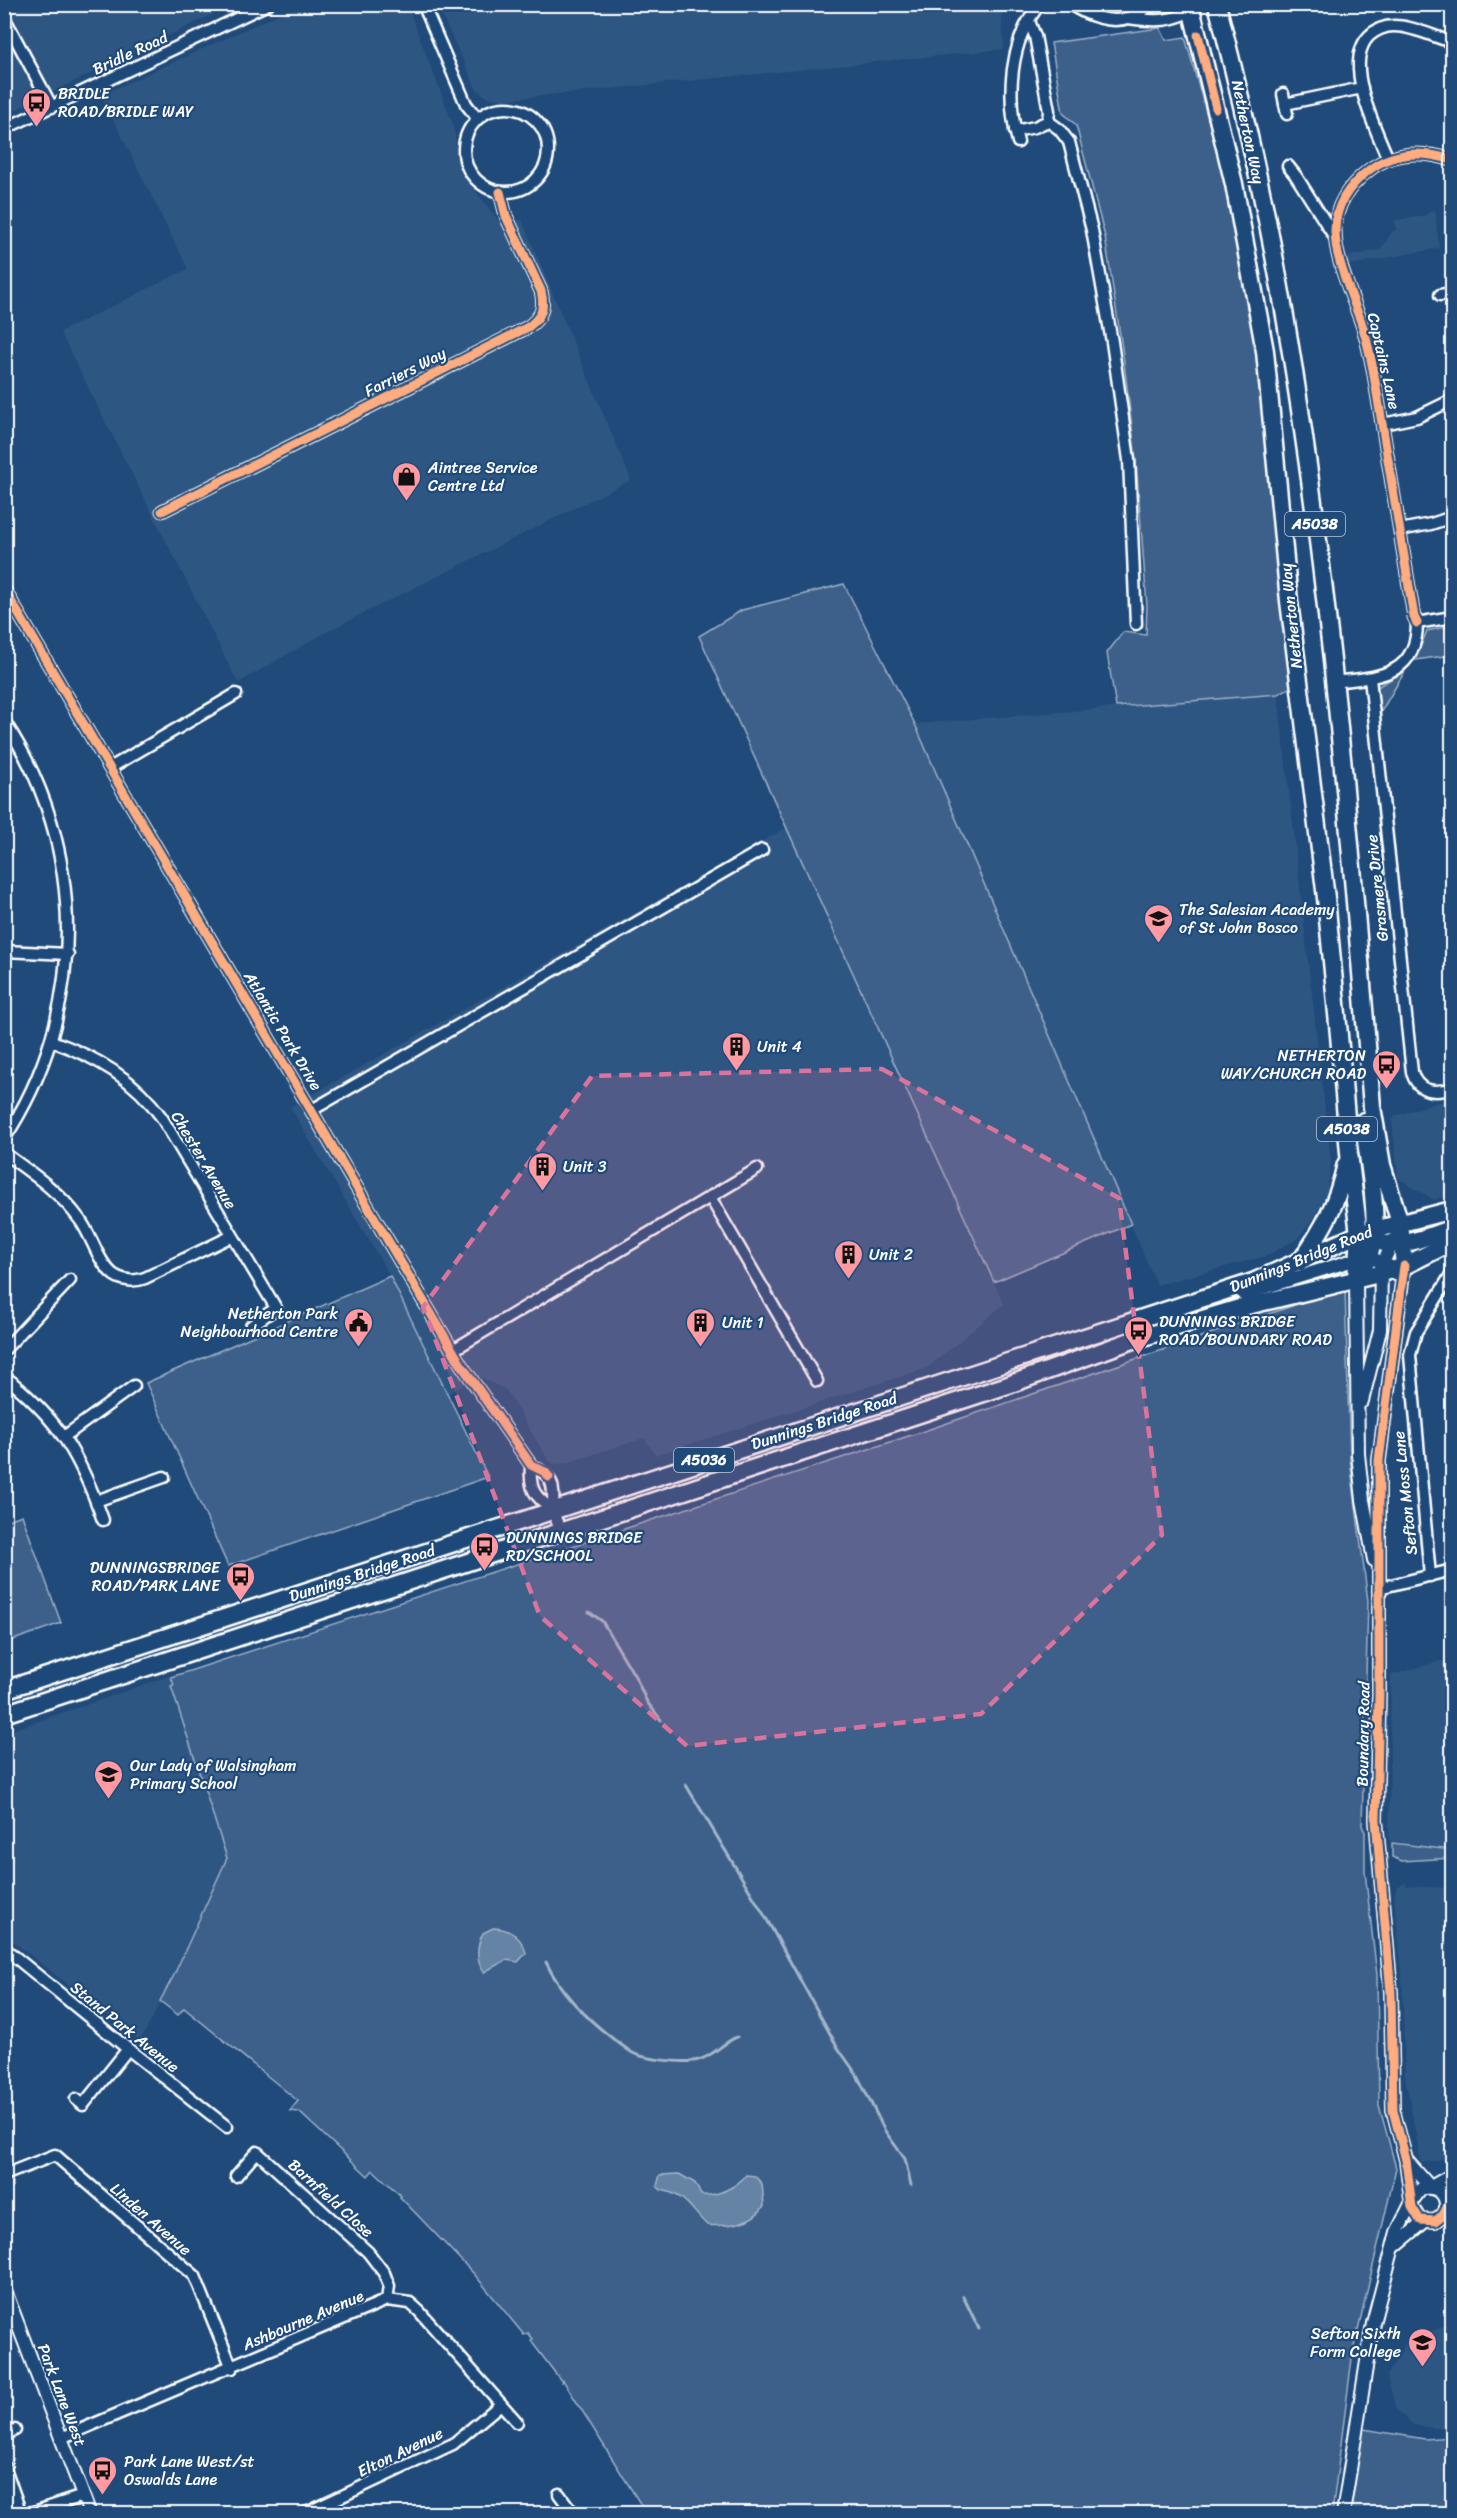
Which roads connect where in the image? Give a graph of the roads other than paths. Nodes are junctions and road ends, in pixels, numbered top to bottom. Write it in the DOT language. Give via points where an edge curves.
graph roads {
  1 [pos="268,4"];
  2 [pos="423,4"];
  3 [pos="1040,4"];
  4 [pos="1070,4"];
  5 [pos="1156,4"];
  6 [pos="1196,6"];
  7 [pos="1219,10"];
  8 [pos="4,17"];
  9 [pos="1128,18"];
  10 [pos="1029,21"];
  11 [pos="1452,42"];
  12 [pos="1362,88"];
  13 [pos="1285,104"];
  14 [pos="52,106"];
  15 [pos="477,118"];
  16 [pos="1048,121"];
  17 [pos="4,129"];
  18 [pos="1388,159"];
  19 [pos="1452,160"];
  20 [pos="1287,166"];
  21 [pos="500,192"];
  22 [pos="1334,237"];
  23 [pos="1452,293"];
  24 [pos="1440,296"];
  25 [pos="1452,400"];
  26 [pos="1383,424"];
  27 [pos="162,511"];
  28 [pos="1452,517"];
  29 [pos="1400,530"];
  30 [pos="4,589"];
  31 [pos="1452,616"];
  32 [pos="1417,623"];
  33 [pos="1136,624"];
  34 [pos="1370,678"];
  35 [pos="1333,682"];
  36 [pos="236,694"];
  37 [pos="4,721"];
  38 [pos="110,768"];
  39 [pos="762,850"];
  40 [pos="4,951"];
  41 [pos="68,954"];
  42 [pos="52,1041"];
  43 [pos="1369,1076"];
  44 [pos="1452,1088"];
  45 [pos="312,1110"];
  46 [pos="4,1139"];
  47 [pos="4,1153"];
  48 [pos="1349,1153"];
  49 [pos="756,1169"];
  50 [pos="710,1197"];
  51 [pos="1452,1210"];
  52 [pos="1452,1228"];
  53 [pos="1365,1232"];
  54 [pos="1399,1235"];
  55 [pos="232,1236"];
  56 [pos="1452,1242"];
  57 [pos="1300,1262"];
  58 [pos="1371,1270"];
  59 [pos="1452,1273"];
  60 [pos="70,1280"];
  61 [pos="1192,1300"];
  62 [pos="250,1326"];
  63 [pos="4,1350"];
  64 [pos="453,1350"];
  65 [pos="8,1379"];
  66 [pos="817,1381"];
  67 [pos="134,1386"];
  68 [pos="4,1392"];
  69 [pos="1358,1419"];
  70 [pos="64,1436"];
  71 [pos="531,1465"];
  72 [pos="164,1477"];
  73 [pos="96,1501"];
  74 [pos="103,1520"];
  75 [pos="557,1520"];
  76 [pos="1452,1570"];
  77 [pos="1430,1576"];
  78 [pos="1379,1588"];
  79 [pos="4,1690"];
  80 [pos="4,1714"];
  81 [pos="4,1948"];
  82 [pos="128,2049"];
  83 [pos="76,2099"];
  84 [pos="227,2127"];
  85 [pos="1406,2160"];
  86 [pos="4,2175"];
  87 [pos="236,2175"];
  88 [pos="1452,2175"];
  89 [pos="1431,2187"];
  90 [pos="1412,2202"];
  91 [pos="1449,2203"];
  92 [pos="1424,2222"];
  93 [pos="1395,2246"];
  94 [pos="4,2288"];
  95 [pos="387,2300"];
  96 [pos="9,2317"];
  97 [pos="232,2368"];
  98 [pos="501,2404"];
  99 [pos="517,2422"];
  100 [pos="61,2438"];
  101 [pos="4,2465"];
  102 [pos="558,2494"];
  103 [pos="83,2496"];
  104 [pos="21,2514"];
  105 [pos="28,2514"];
  106 [pos="90,2514"];
  107 [pos="304,2514"];
  108 [pos="574,2514"];
  109 [pos="1343,2514"];
  1 -- 14 [label="street, Bridle Road"];
  2 -- 15 [label="street" via="466,104"];
  3 -- 10 [label="street"];
  4 -- 9 [label="street" via="1093,16"];
  5 -- 9 [label="street"];
  6 -- 7 [label="street"];
  6 -- 9 [label="street" via="1155,21"];
  6 -- 48 [label="main road, Netherton Way / A5038" via="1265,351 1293,642 1327,909"];
  7 -- 35 [label="main road, Netherton Way / A5038" via="1256,164 1286,322"];
  8 -- 14 [label="street"];
  10 -- 16 [label="street" via="1044,74"];
  10 -- 16 [label="street" via="1013,70 1010,95 1016,136"];
  11 -- 12 [label="street" via="1396,26 1376,30 1359,52"];
  12 -- 13 [label="street"];
  12 -- 18 [label="street"];
  14 -- 17 [label="street, Bridle Road"];
  15 -- 21 [label="street" via="464,138 467,167 484,187"];
  15 -- 21 [label="street" via="501,107 515,108 534,117 545,134 549,148 546,165 537,179 513,192"];
  16 -- 33 [label="street" via="1069,142 1092,230 1110,331 1129,460"];
  18 -- 19 [label="street, Captains Lane" via="1414,153"];
  18 -- 22 [label="street, Captains Lane" via="1362,176 1348,192 1339,210"];
  20 -- 22 [label="street, Captains Lane"];
  21 -- 27 [label="street, Farriers Way" via="506,216 541,291 544,304 539,319"];
  22 -- 26 [label="street, Captains Lane" via="1369,346"];
  23 -- 24 [label="street"];
  25 -- 26 [label="street" via="1418,417"];
  26 -- 29 [label="street, Captains Lane"];
  28 -- 29 [label="street"];
  29 -- 32 [label="street, Captains Lane"];
  30 -- 38 [label="street, Atlantic Park Drive"];
  31 -- 32 [label="street"];
  32 -- 34 [label="street" via="1415,644 1405,662 1389,673"];
  34 -- 35 [label="street"];
  34 -- 44 [label="street, Grasmere Drive" via="1412,1072 1415,1082 1424,1089 1439,1092"];
  35 -- 43 [label="main road, Netherton Way / A5038"];
  36 -- 38 [label="street"];
  37 -- 41 [label="street" via="38,780 57,836 68,909"];
  38 -- 45 [label="street, Atlantic Park Drive"];
  39 -- 45 [label="street"];
  40 -- 41 [label="street"];
  41 -- 42 [label="street"];
  42 -- 46 [label="street" via="29,1097"];
  42 -- 55 [label="street, Chester Avenue" via="95,1059 131,1082 150,1101"];
  43 -- 53 [label="main road" via="1364,1123"];
  43 -- 54 [label="main road, Netherton Way / A5038" via="1382,1165"];
  45 -- 64 [label="street, Atlantic Park Drive"];
  47 -- 55 [label="street" via="56,1192 80,1220 105,1265 120,1278 145,1278"];
  48 -- 53 [label="main road, Netherton Way / A5038"];
  48 -- 57 [label="main road" via="1333,1209"];
  49 -- 50 [label="street"];
  50 -- 64 [label="street"];
  50 -- 66 [label="street"];
  51 -- 54 [label="main road, A5036" via="1421,1218"];
  52 -- 54 [label="main road"];
  53 -- 54 [label="main road, Dunnings Bridge Road / A5036"];
  53 -- 54 [label="main road"];
  53 -- 57 [label="main road, Dunnings Bridge Road / A5036"];
  53 -- 58 [label="main road"];
  54 -- 58 [label="main road, Netherton Way"];
  55 -- 62 [label="street, Chester Avenue" via="276,1308"];
  56 -- 58 [label="main road, A5036"];
  57 -- 61 [label="main road, Dunnings Bridge Road / A5036"];
  58 -- 61 [label="street" via="1229,1298"];
  58 -- 69 [label="street, Boundary Road"];
  58 -- 69 [label="street" via="1380,1330"];
  58 -- 75 [label="main road, Dunnings Bridge Road / A5036" via="1130,1341 1008,1385 603,1516"];
  58 -- 78 [label="street, Boundary Road" via="1401,1297 1379,1460"];
  59 -- 77 [label="street, Sefton Moss Lane" via="1416,1332 1410,1355"];
  60 -- 63 [label="street"];
  61 -- 75 [label="main road, Dunnings Bridge Road / A5036"];
  64 -- 71 [label="street, Atlantic Park Drive"];
  65 -- 68 [label="street"];
  65 -- 70 [label="street"];
  67 -- 70 [label="street"];
  69 -- 78 [label="street, Boundary Road" via="1363,1500"];
  70 -- 73 [label="street"];
  71 -- 75 [label="street, Atlantic Park Drive" via="530,1483"];
  71 -- 75 [label="street, Atlantic Park Drive" via="549,1477"];
  72 -- 73 [label="street"];
  73 -- 74 [label="street"];
  75 -- 79 [label="main road, Dunnings Bridge Road / A5036"];
  75 -- 80 [label="main road, Dunnings Bridge Road / A5036"];
  76 -- 77 [label="street"];
  77 -- 78 [label="street"];
  78 -- 85 [label="street, Boundary Road" via="1376,1820 1391,1993 1393,2110"];
  81 -- 82 [label="street, Stand Park Avenue"];
  82 -- 83 [label="street" via="83,2105"];
  82 -- 84 [label="street, Stand Park Avenue"];
  85 -- 89 [label="street, Boundary Road"];
  85 -- 90 [label="street, Boundary Road"];
  86 -- 97 [label="street, Linden Avenue" via="55,2155 195,2277"];
  87 -- 95 [label="street, Barnfield Close" via="257,2152 368,2253 384,2272 389,2286"];
  88 -- 89 [label="street"];
  89 -- 90 [label="street" via="1421,2189"];
  89 -- 91 [label="street"];
  90 -- 92 [label="street" via="1416,2216"];
  90 -- 93 [label="street"];
  91 -- 92 [label="street" via="1440,2219"];
  92 -- 93 [label="street"];
  93 -- 109 [label="street" via="1373,2323"];
  94 -- 96 [label="street, Park Lane West"];
  95 -- 97 [label="street, Ashbourne Avenue"];
  95 -- 98 [label="street, Ashbourne Avenue" via="410,2303 419,2311"];
  96 -- 100 [label="street, Park Lane West"];
  97 -- 100 [label="street, Ashbourne Avenue"];
  98 -- 99 [label="street, Ashbourne Avenue"];
  98 -- 107 [label="street, Elton Avenue" via="453,2444"];
  100 -- 103 [label="street, Park Lane West"];
  101 -- 104 [label="street"];
  102 -- 108 [label="street"];
  103 -- 105 [label="street"];
  103 -- 106 [label="street, Park Lane West"];
}
